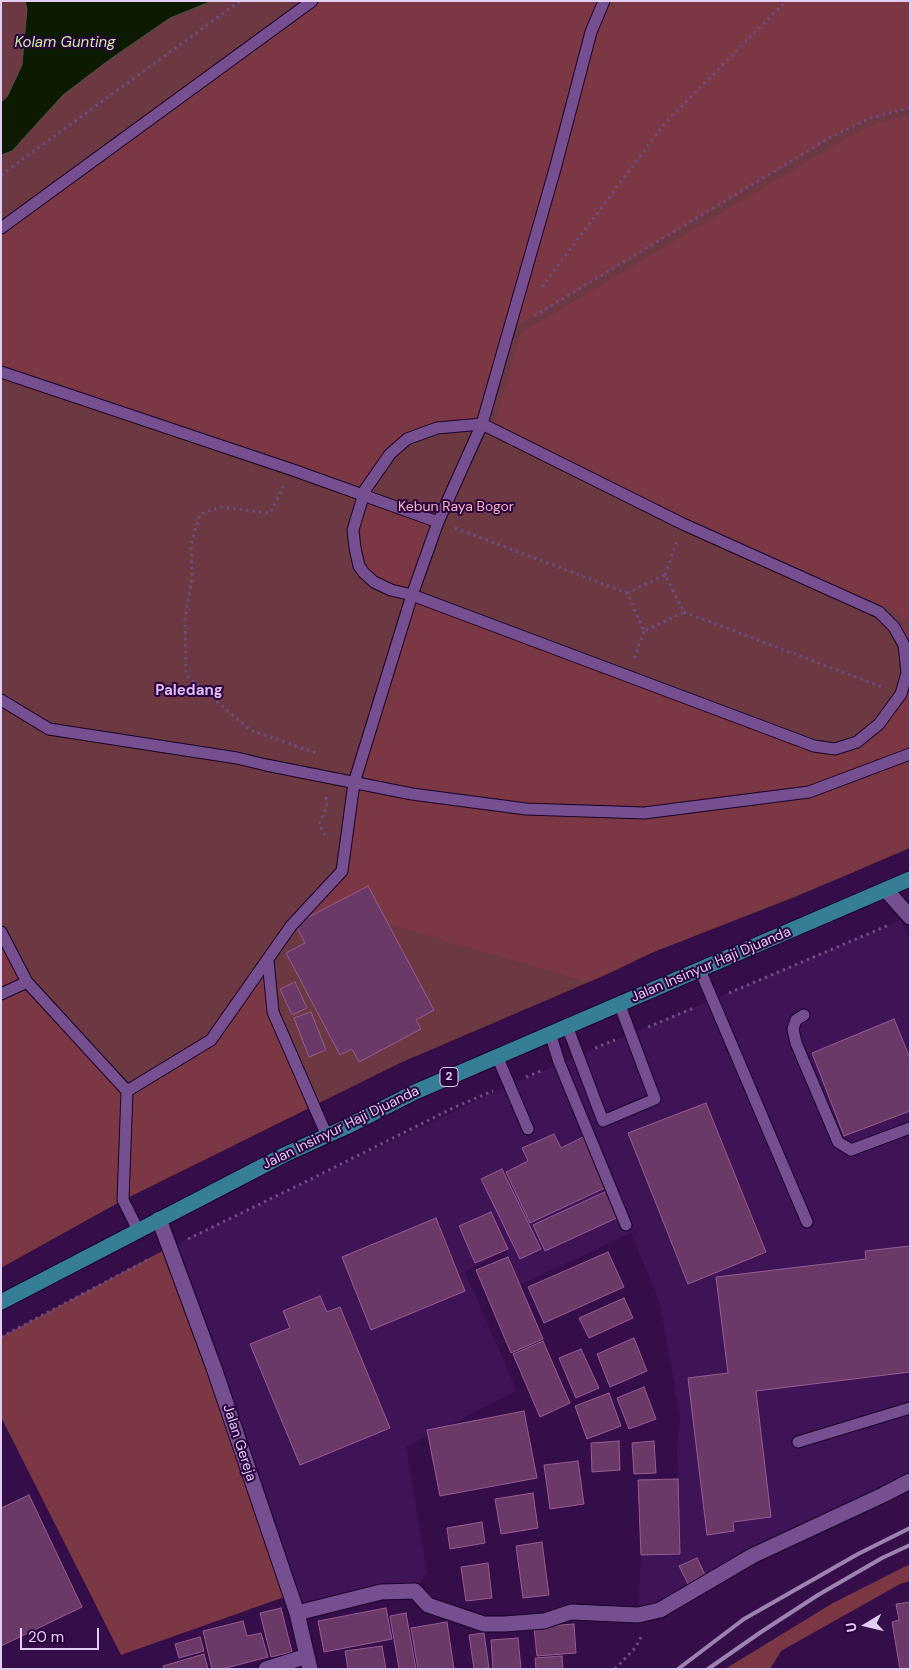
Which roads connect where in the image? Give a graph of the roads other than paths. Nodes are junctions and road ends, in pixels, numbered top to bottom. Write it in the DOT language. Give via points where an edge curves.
graph roads {
  1 [pos="312,1"];
  2 [pos="604,1"];
  3 [pos="1,228"];
  4 [pos="1,372"];
  5 [pos="482,424"];
  6 [pos="364,496"];
  7 [pos="438,522"];
  8 [pos="412,595"];
  9 [pos="1,700"];
  10 [pos="910,754"];
  11 [pos="354,783"];
  12 [pos="910,879"];
  13 [pos="886,890"];
  14 [pos="910,917"];
  15 [pos="1,932"];
  16 [pos="268,960"];
  17 [pos="700,970"];
  18 [pos="27,982"];
  19 [pos="1,994"];
  20 [pos="619,1004"];
  21 [pos="804,1015"];
  22 [pos="567,1026"];
  23 [pos="550,1033"];
  24 [pos="497,1056"];
  25 [pos="127,1091"];
  26 [pos="910,1128"];
  27 [pos="528,1129"];
  28 [pos="327,1136"];
  29 [pos="159,1219"];
  30 [pos="807,1222"];
  31 [pos="626,1225"];
  32 [pos="138,1230"];
  33 [pos="1,1302"];
  34 [pos="910,1408"];
  35 [pos="798,1442"];
  36 [pos="910,1481"];
  37 [pos="297,1613"];
  38 [pos="309,1662"];
  39 [pos="266,1669"];
  1 -- 3 [label="lane"];
  2 -- 5 [label="lane" via="591,32 553,178"];
  4 -- 6 [label="lane"];
  5 -- 6 [label="lane" via="437,428 407,439 390,454"];
  5 -- 7 [label="lane"];
  5 -- 8 [label="lane" via="683,524 879,612 894,627 904,645 907,672 901,694 879,724 857,742 835,749 814,746"];
  6 -- 7 [label="lane"];
  6 -- 8 [label="lane" via="354,530 359,566 374,582"];
  7 -- 8 [label="lane"];
  8 -- 11 [label="lane"];
  9 -- 11 [label="lane" via="49,729 237,758"];
  10 -- 11 [label="lane" via="809,792 644,813 526,809"];
  11 -- 16 [label="lane" via="342,871 296,921"];
  12 -- 13 [label="main road, Jalan Insinyur Haji Djuanda / 2"];
  13 -- 14 [label="street"];
  13 -- 17 [label="main road, Jalan Insinyur Haji Djuanda / 2"];
  15 -- 18 [label="lane"];
  16 -- 25 [label="lane" via="211,1040"];
  16 -- 28 [label="lane" via="273,1012"];
  17 -- 20 [label="main road, Jalan Insinyur Haji Djuanda / 2"];
  17 -- 30 [label="lane"];
  18 -- 19 [label="lane"];
  18 -- 25 [label="lane"];
  20 -- 22 [label="main road, Jalan Insinyur Haji Djuanda / 2"];
  20 -- 22 [label="lane" via="655,1100 603,1121"];
  21 -- 26 [label="lane" via="796,1020 793,1029 796,1043 838,1142 851,1150"];
  22 -- 23 [label="main road, Jalan Insinyur Haji Djuanda / 2"];
  23 -- 24 [label="main road, Jalan Insinyur Haji Djuanda / 2"];
  23 -- 31 [label="lane"];
  24 -- 27 [label="lane"];
  24 -- 28 [label="main road, Jalan Insinyur Haji Djuanda / 2"];
  25 -- 32 [label="lane" via="124,1200"];
  28 -- 29 [label="main road, Jalan Insinyur Haji Djuanda / 2"];
  29 -- 32 [label="main road, Jalan Insinyur Haji Djuanda / 2"];
  29 -- 37 [label="street, Jalan Gereja" via="214,1368"];
  32 -- 33 [label="main road, Jalan Insinyur Haji Djuanda / 2"];
  34 -- 35 [label="lane"];
  36 -- 37 [label="street" via="752,1556 660,1610 638,1615 571,1612 544,1621 484,1624 428,1605 415,1591 381,1592"];
  37 -- 38 [label="street, Jalan Gereja"];
  38 -- 39 [label="street"];
}
